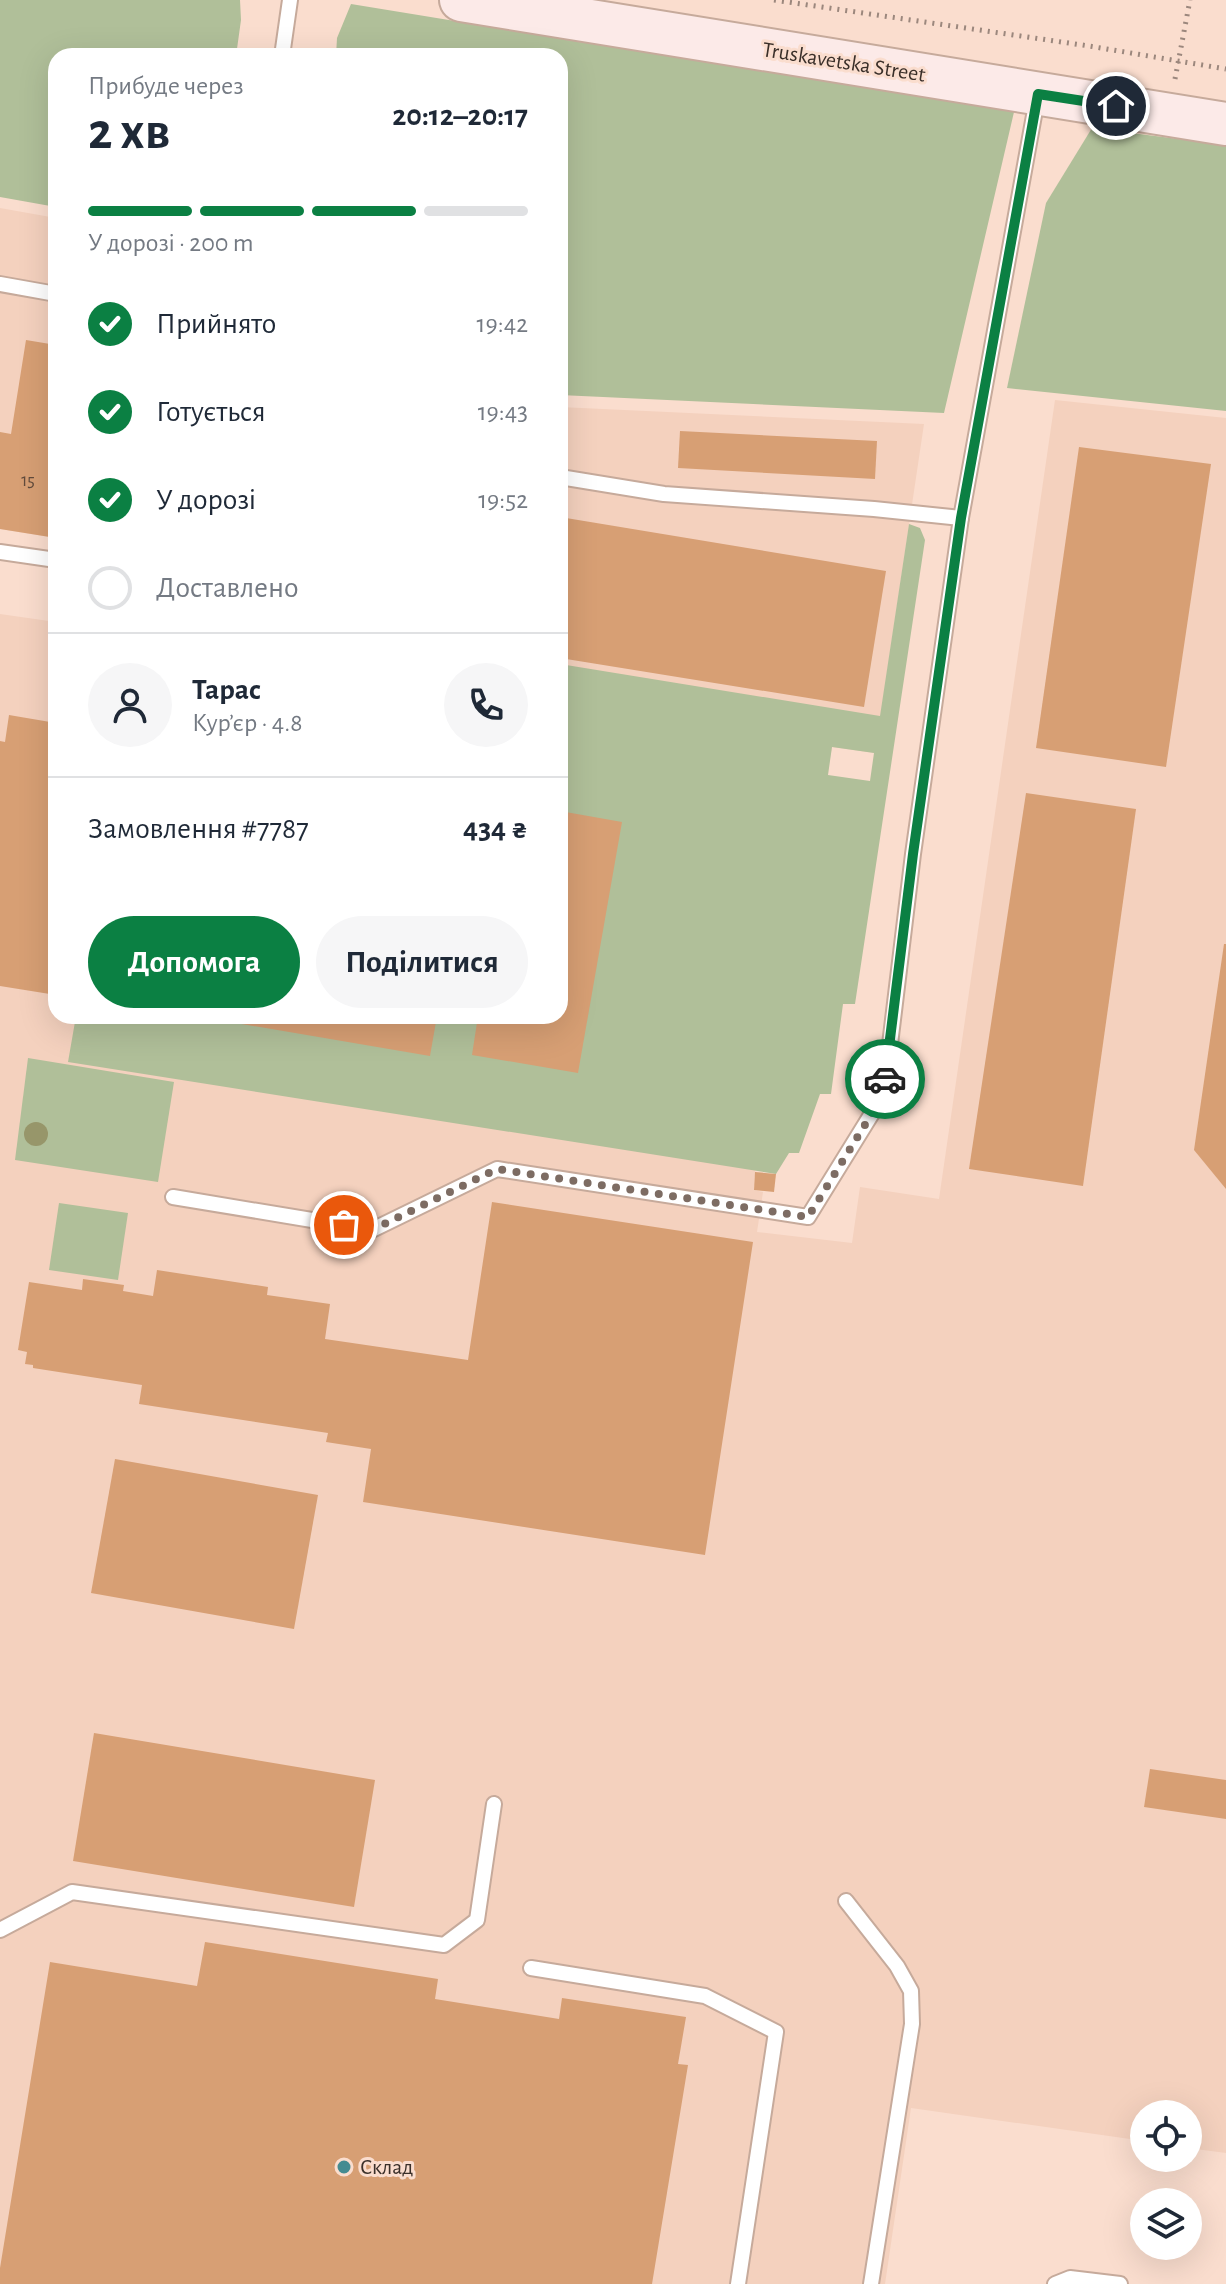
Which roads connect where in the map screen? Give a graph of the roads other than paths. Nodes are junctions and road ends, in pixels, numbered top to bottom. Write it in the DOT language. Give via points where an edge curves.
graph roads {
  1 [pos="290,0"];
  2 [pos="461,0"];
  3 [pos="283,48"];
  4 [pos="1038,94"];
  5 [pos="1226,124"];
  6 [pos="0,284"];
  7 [pos="48,293"];
  8 [pos="568,478"];
  9 [pos="961,518"];
  10 [pos="0,552"];
  11 [pos="48,559"];
  12 [pos="173,1197"];
  13 [pos="494,1804"];
  14 [pos="846,1901"];
  15 [pos="0,1930"];
  16 [pos="531,1968"];
  17 [pos="738,2284"];
  18 [pos="871,2284"];
  19 [pos="1055,2284"];
  20 [pos="1120,2284"];
  1 -- 3 [label="lane"];
  2 -- 4 [label="street, Truskavetska Street"];
  4 -- 5 [label="street, Truskavetska Street"];
  4 -- 9 [label="lane"];
  6 -- 7 [label="lane"];
  8 -- 9 [label="lane" via="664,494"];
  9 -- 12 [label="lane" via="884,1094 808,1217 497,1169 372,1230"];
  10 -- 11 [label="lane"];
  13 -- 15 [label="lane" via="477,1920 444,1945 72,1892"];
  14 -- 18 [label="lane" via="911,1991 912,2024"];
  16 -- 17 [label="lane" via="705,1996 776,2032"];
  19 -- 20 [label="lane" via="1079,2278"];
}
